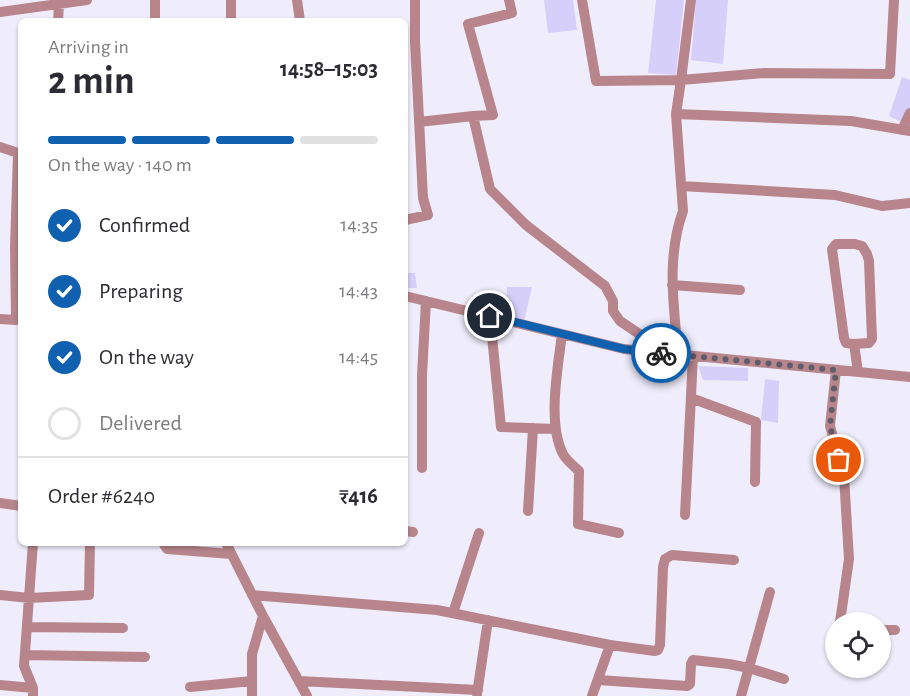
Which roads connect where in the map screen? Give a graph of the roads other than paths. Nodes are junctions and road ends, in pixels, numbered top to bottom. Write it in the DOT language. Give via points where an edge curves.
graph roads {
  1 [pos="87,0"];
  2 [pos="154,0"];
  3 [pos="231,0"];
  4 [pos="297,0"];
  5 [pos="415,0"];
  6 [pos="509,0"];
  7 [pos="582,0"];
  8 [pos="691,0"];
  9 [pos="894,0"];
  10 [pos="59,4"];
  11 [pos="0,12"];
  12 [pos="58,18"];
  13 [pos="156,18"];
  14 [pos="231,18"];
  15 [pos="300,18"];
  16 [pos="681,80"];
  17 [pos="910,113"];
  18 [pos="676,114"];
  19 [pos="473,116"];
  20 [pos="419,122"];
  21 [pos="906,130"];
  22 [pos="0,147"];
  23 [pos="18,153"];
  24 [pos="18,177"];
  25 [pos="681,186"];
  26 [pos="910,203"];
  27 [pos="408,219"];
  28 [pos="672,285"];
  29 [pos="740,290"];
  30 [pos="408,297"];
  31 [pos="18,300"];
  32 [pos="426,301"];
  33 [pos="490,316"];
  34 [pos="18,318"];
  35 [pos="0,319"];
  36 [pos="562,334"];
  37 [pos="854,344"];
  38 [pos="674,354"];
  39 [pos="693,356"];
  40 [pos="836,370"];
  41 [pos="858,372"];
  42 [pos="910,377"];
  43 [pos="691,398"];
  44 [pos="533,428"];
  45 [pos="555,429"];
  46 [pos="422,468"];
  47 [pos="755,482"];
  48 [pos="0,503"];
  49 [pos="18,506"];
  50 [pos="528,511"];
  51 [pos="685,515"];
  52 [pos="478,533"];
  53 [pos="619,533"];
  54 [pos="33,546"];
  55 [pos="90,546"];
  56 [pos="165,546"];
  57 [pos="227,546"];
  58 [pos="231,554"];
  59 [pos="734,560"];
  60 [pos="770,592"];
  61 [pos="0,595"];
  62 [pos="252,595"];
  63 [pos="29,598"];
  64 [pos="841,612"];
  65 [pos="453,613"];
  66 [pos="263,616"];
  67 [pos="488,620"];
  68 [pos="27,627"];
  69 [pos="123,628"];
  70 [pos="891,630"];
  71 [pos="895,630"];
  72 [pos="610,645"];
  73 [pos="25,655"];
  74 [pos="145,657"];
  75 [pos="749,668"];
  76 [pos="784,679"];
  77 [pos="598,680"];
  78 [pos="252,681"];
  79 [pos="299,681"];
  80 [pos="0,685"];
  81 [pos="190,687"];
  82 [pos="33,692"];
  83 [pos="477,693"];
  84 [pos="252,696"];
  85 [pos="307,696"];
  86 [pos="592,696"];
  87 [pos="741,696"];
  1 -- 10 [label="street"];
  2 -- 13 [label="street"];
  3 -- 14 [label="street"];
  4 -- 15 [label="street"];
  5 -- 20 [label="street"];
  6 -- 19 [label="street" via="512,13 468,24 493,115"];
  7 -- 16 [label="street" via="596,81"];
  8 -- 16 [label="street"];
  9 -- 16 [label="street" via="890,74 764,73"];
  10 -- 11 [label="street"];
  10 -- 12 [label="street"];
  16 -- 18 [label="street"];
  17 -- 21 [label="street"];
  18 -- 21 [label="street" via="851,122"];
  18 -- 25 [label="street"];
  19 -- 20 [label="street"];
  19 -- 38 [label="street" via="490,189 526,225 605,286 620,321"];
  20 -- 27 [label="street" via="423,198 428,214"];
  22 -- 23 [label="street"];
  24 -- 31 [label="street"];
  25 -- 26 [label="street" via="835,195 882,206"];
  25 -- 28 [label="street" via="683,211 673,253"];
  28 -- 29 [label="street"];
  28 -- 38 [label="street"];
  30 -- 32 [label="street"];
  32 -- 33 [label="street"];
  32 -- 46 [label="street"];
  33 -- 36 [label="street"];
  33 -- 44 [label="street" via="501,427"];
  34 -- 35 [label="street"];
  36 -- 38 [label="street" via="624,349"];
  36 -- 45 [label="street"];
  37 -- 37 [label="street" via="869,343 872,339 869,261 862,246 836,244 832,249 844,338 846,343"];
  37 -- 41 [label="street"];
  38 -- 39 [label="street"];
  39 -- 40 [label="street"];
  39 -- 43 [label="street"];
  40 -- 41 [label="street"];
  40 -- 64 [label="street" via="830,426 844,476 849,559"];
  41 -- 42 [label="street"];
  43 -- 47 [label="street" via="756,423"];
  43 -- 51 [label="street"];
  44 -- 45 [label="street"];
  44 -- 50 [label="street"];
  45 -- 53 [label="street" via="563,455 579,471 578,524"];
  48 -- 49 [label="street"];
  52 -- 65 [label="street"];
  54 -- 63 [label="street"];
  55 -- 63 [label="street" via="89,595"];
  56 -- 58 [label="street"];
  57 -- 58 [label="street"];
  58 -- 62 [label="street"];
  59 -- 72 [label="street" via="672,555 665,559 658,650"];
  60 -- 75 [label="street"];
  61 -- 63 [label="street"];
  62 -- 65 [label="street"];
  62 -- 66 [label="street"];
  63 -- 68 [label="street"];
  65 -- 67 [label="street"];
  66 -- 78 [label="street" via="252,654"];
  66 -- 79 [label="street"];
  67 -- 72 [label="street"];
  67 -- 83 [label="street"];
  68 -- 69 [label="street"];
  68 -- 73 [label="street"];
  70 -- 71 [label="street"];
  72 -- 77 [label="street"];
  73 -- 74 [label="street"];
  73 -- 82 [label="street" via="24,666"];
  75 -- 76 [label="street"];
  75 -- 77 [label="street" via="693,660 687,686"];
  75 -- 87 [label="street"];
  77 -- 86 [label="street"];
  78 -- 81 [label="street"];
  78 -- 84 [label="street"];
  79 -- 83 [label="street"];
  79 -- 85 [label="street"];
  80 -- 82 [label="street"];
}
